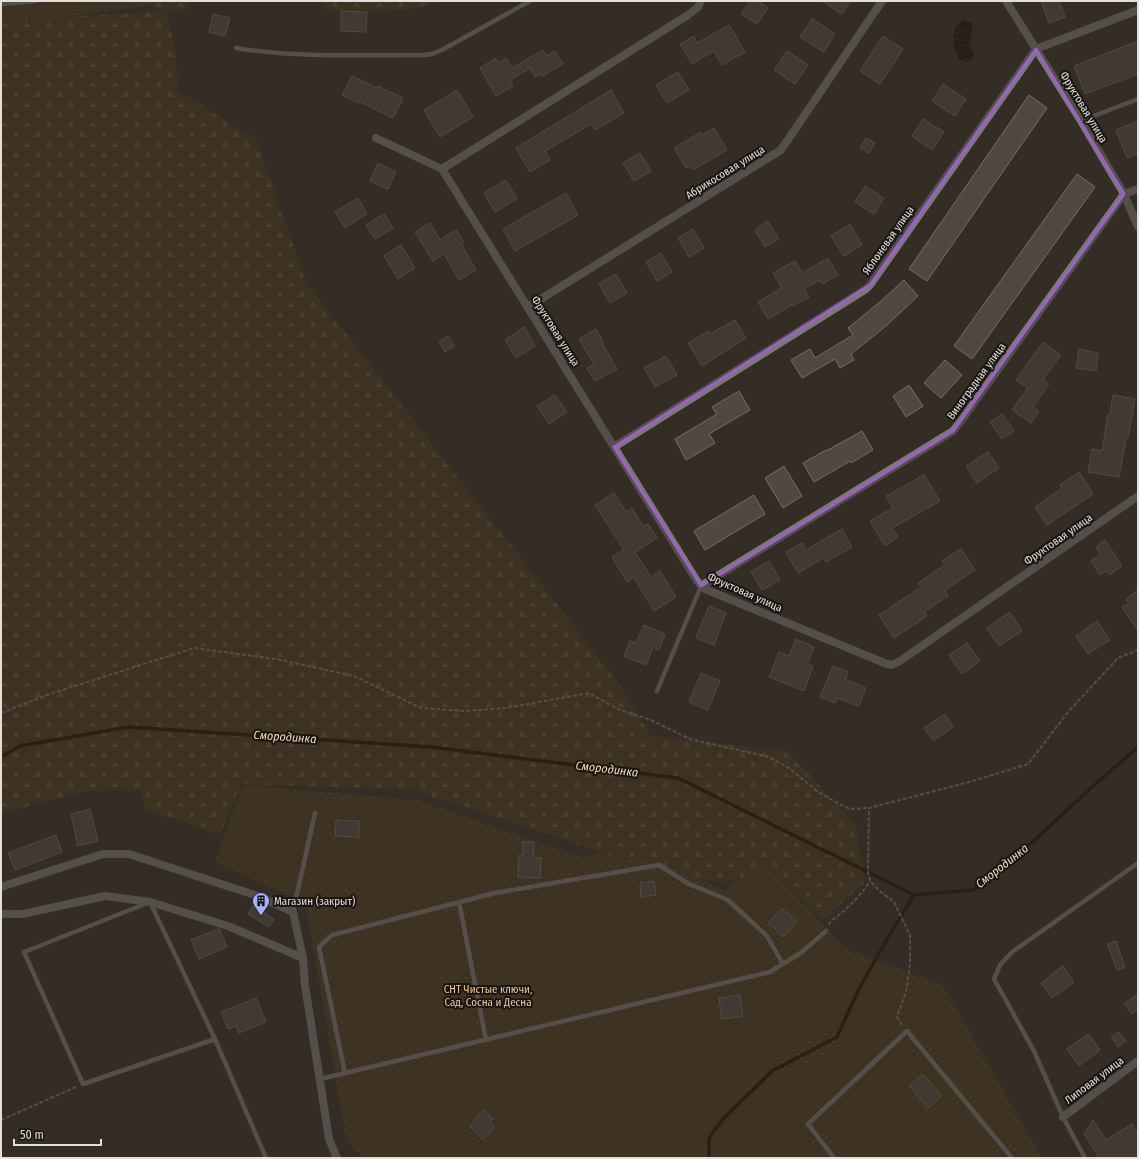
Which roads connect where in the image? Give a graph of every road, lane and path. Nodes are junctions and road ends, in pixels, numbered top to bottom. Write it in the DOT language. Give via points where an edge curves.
graph roads {
  1 [pos="36,1"];
  2 [pos="530,1"];
  3 [pos="701,1"];
  4 [pos="882,1"];
  5 [pos="1006,1"];
  6 [pos="1,4"];
  7 [pos="1138,10"];
  8 [pos="236,48"];
  9 [pos="1036,49"];
  10 [pos="1138,99"];
  11 [pos="1081,121"];
  12 [pos="376,138"];
  13 [pos="442,169"];
  14 [pos="1138,189"];
  15 [pos="1124,194"];
  16 [pos="1138,228"];
  17 [pos="528,307"];
  18 [pos="614,447"];
  19 [pos="1138,496"];
  20 [pos="701,586"];
  21 [pos="1138,650"];
  22 [pos="658,691"];
  23 [pos="1,713"];
  24 [pos="869,808"];
  25 [pos="315,813"];
  26 [pos="1138,863"];
  27 [pos="870,881"];
  28 [pos="1,887"];
  29 [pos="150,902"];
  30 [pos="459,902"];
  31 [pos="293,912"];
  32 [pos="1,914"];
  33 [pos="826,931"];
  34 [pos="303,958"];
  35 [pos="783,964"];
  36 [pos="907,1032"];
  37 [pos="216,1039"];
  38 [pos="486,1040"];
  39 [pos="1138,1061"];
  40 [pos="345,1074"];
  41 [pos="320,1079"];
  42 [pos="83,1084"];
  43 [pos="1063,1117"];
  44 [pos="1,1120"];
  45 [pos="266,1158"];
  46 [pos="337,1158"];
  47 [pos="834,1158"];
  48 [pos="1012,1158"];
  49 [pos="1085,1158"];
  1 -- 6 [label="lane"];
  2 -- 8 [label="lane" via="432,54 362,56 267,53"];
  3 -- 13 [label="street" via="688,15"];
  4 -- 17 [label="street, Абрикосовая улица" via="781,150"];
  5 -- 9 [label="street, Фруктовая улица"];
  7 -- 9 [label="street"];
  9 -- 11 [label="street, Фруктовая улица"];
  9 -- 18 [label="street, Яблоневая улица" via="870,285"];
  10 -- 11 [label="lane"];
  11 -- 15 [label="street, Фруктовая улица"];
  12 -- 13 [label="street"];
  13 -- 17 [label="street, Фруктовая улица"];
  14 -- 15 [label="street"];
  15 -- 16 [label="street, Фруктовая улица"];
  15 -- 20 [label="street, Виноградная улица" via="953,430"];
  17 -- 18 [label="street, Фруктовая улица"];
  18 -- 20 [label="street, Фруктовая улица"];
  19 -- 20 [label="street, Фруктовая улица" via="892,665"];
  20 -- 22 [label="lane"];
  21 -- 24 [label="path" via="1118,658 1068,712 1028,764"];
  23 -- 24 [label="path" via="47,694 194,648 276,658 354,676 420,708 464,711 506,708 589,693 620,710 651,720 690,739 768,757 789,768 818,792 843,806 851,809"];
  24 -- 27 [label="path"];
  25 -- 31 [label="lane"];
  26 -- 43 [label="lane" via="1012,952 1000,965 994,979 1034,1051"];
  27 -- 33 [label="path" via="848,908 830,922"];
  27 -- 36 [label="path" via="894,902 910,936 906,992 897,1017"];
  28 -- 31 [label="street" via="104,854 129,854 258,896"];
  29 -- 32 [label="street" via="105,896 23,914"];
  29 -- 34 [label="street" via="228,926"];
  29 -- 37 [label="lane"];
  29 -- 42 [label="lane" via="24,952"];
  30 -- 35 [label="lane" via="494,893 659,865 689,884 728,900 767,936"];
  30 -- 38 [label="lane"];
  30 -- 40 [label="lane" via="332,934 319,947"];
  31 -- 34 [label="street"];
  33 -- 35 [label="lane" via="802,952"];
  34 -- 41 [label="street"];
  35 -- 38 [label="lane" via="770,972"];
  36 -- 47 [label="lane" via="808,1124"];
  36 -- 48 [label="lane"];
  37 -- 42 [label="lane"];
  37 -- 45 [label="lane"];
  38 -- 40 [label="lane"];
  39 -- 43 [label="street, Липовая улица"];
  40 -- 41 [label="lane"];
  41 -- 46 [label="street" via="329,1139"];
  42 -- 44 [label="path"];
  43 -- 49 [label="lane"];
}
